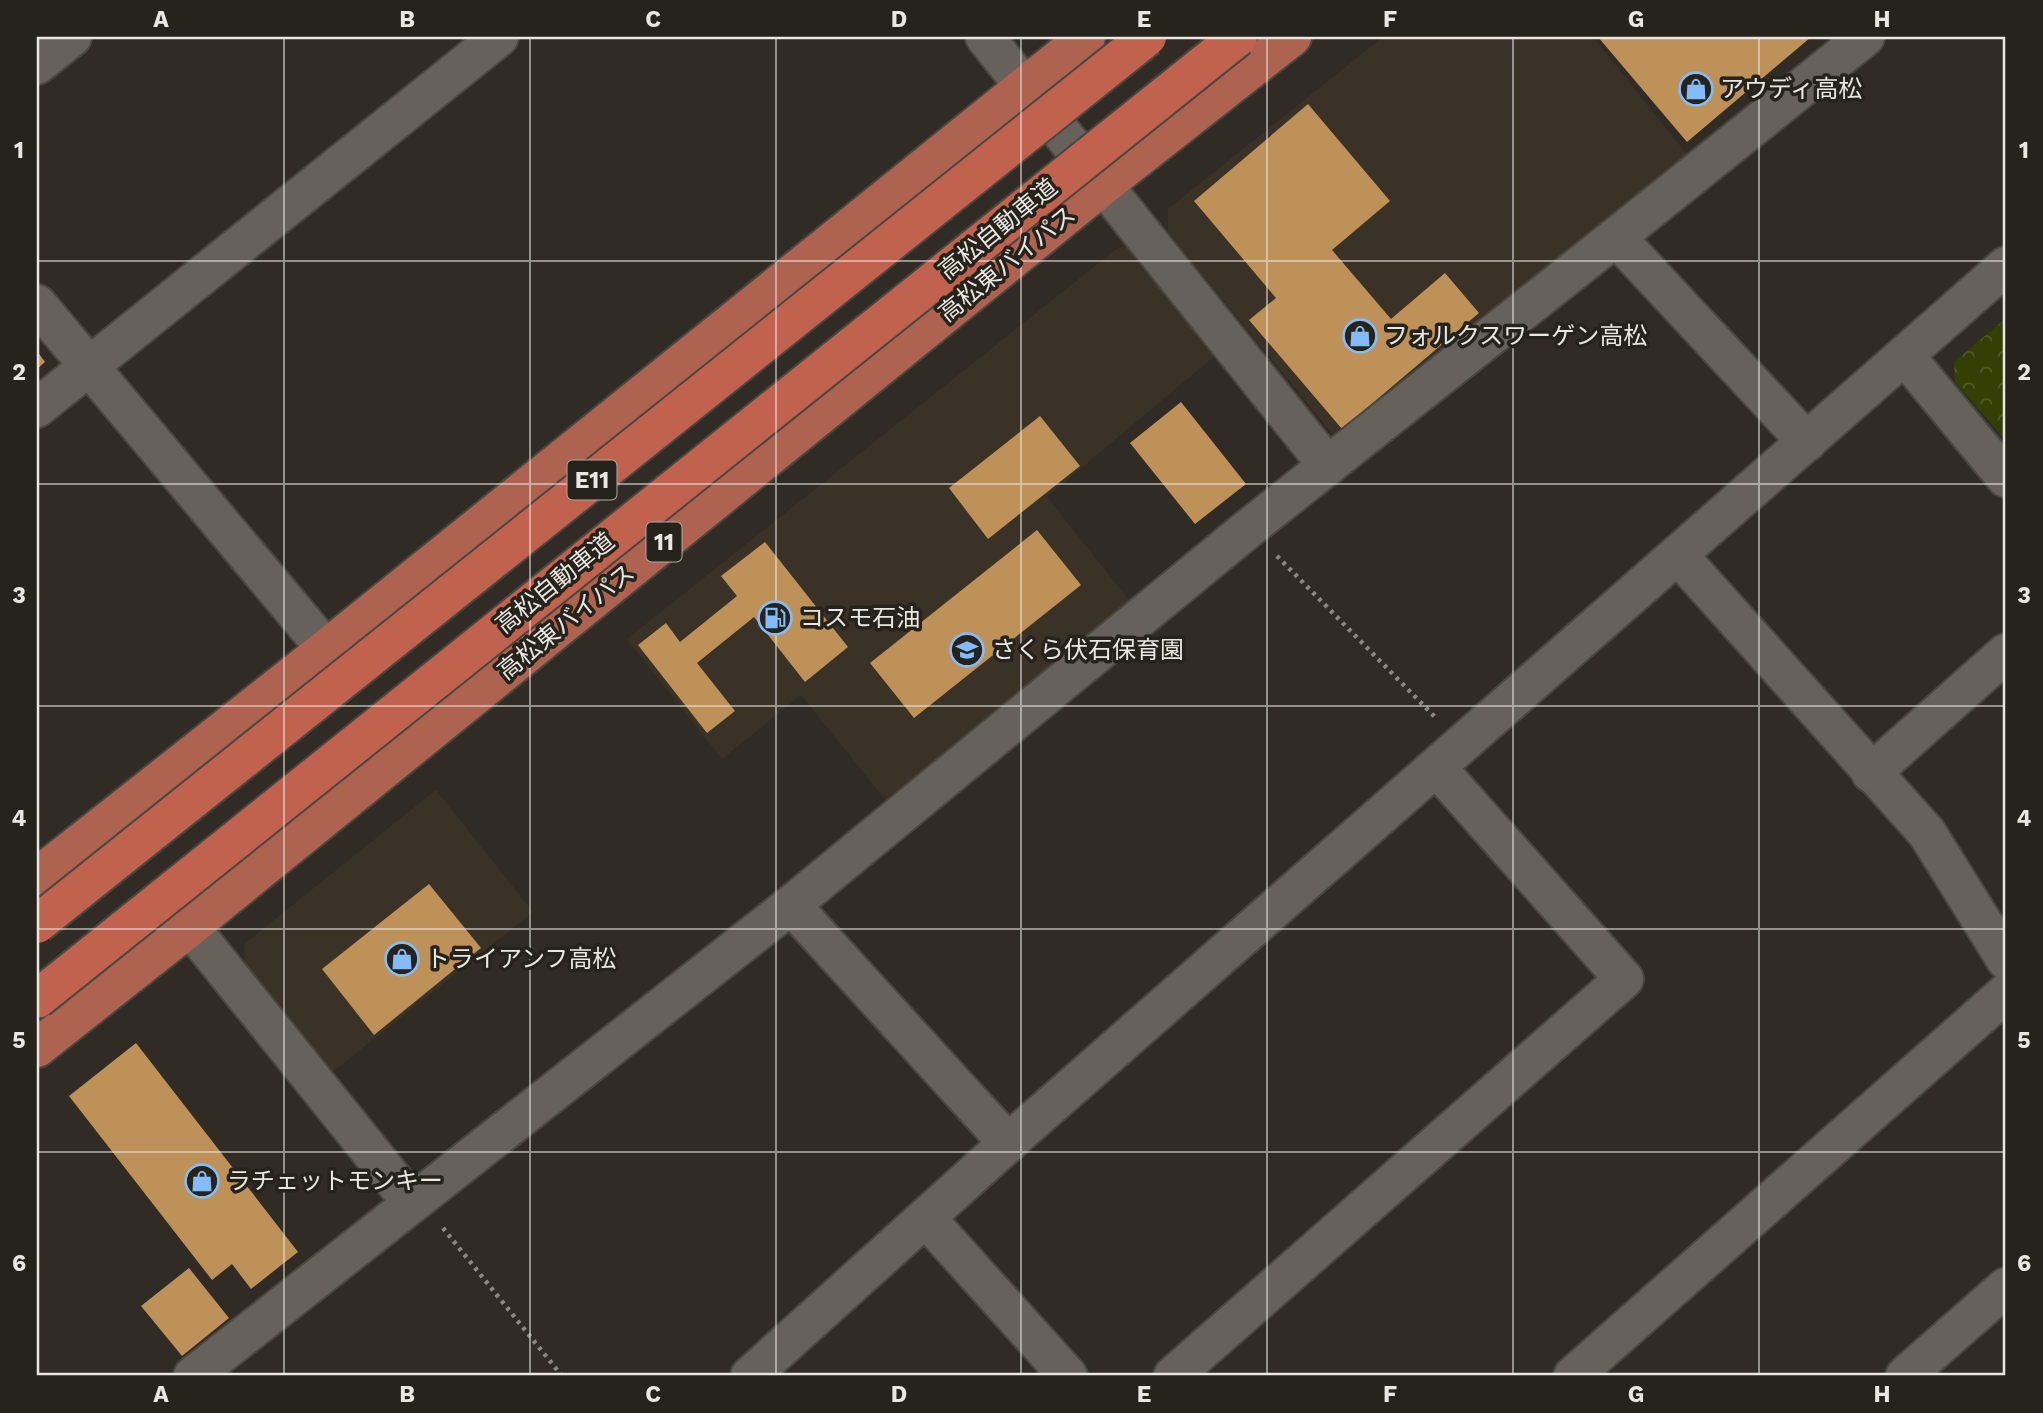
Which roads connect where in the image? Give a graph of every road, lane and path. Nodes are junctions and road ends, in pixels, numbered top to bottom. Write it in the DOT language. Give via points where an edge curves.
graph roads {
  1 [pos="72,37"];
  2 [pos="499,37"];
  3 [pos="985,37"];
  4 [pos="1086,37"];
  5 [pos="1147,37"];
  6 [pos="1238,37"];
  7 [pos="1292,37"];
  8 [pos="1865,37"];
  9 [pos="37,65"];
  10 [pos="1025,86"];
  11 [pos="1104,185"];
  12 [pos="1616,237"];
  13 [pos="2006,266"];
  14 [pos="37,304"];
  15 [pos="1905,356"];
  16 [pos="88,367"];
  17 [pos="37,408"];
  18 [pos="1807,442"];
  19 [pos="1328,466"];
  20 [pos="2006,478"];
  21 [pos="1250,528"];
  22 [pos="1678,555"];
  23 [pos="326,649"];
  24 [pos="2006,653"];
  25 [pos="1450,756"];
  26 [pos="1871,773"];
  27 [pos="37,877"];
  28 [pos="791,905"];
  29 [pos="37,924"];
  30 [pos="190,927"];
  31 [pos="2006,960"];
  32 [pos="2006,993"];
  33 [pos="37,999"];
  34 [pos="37,1048"];
  35 [pos="1008,1143"];
  36 [pos="415,1200"];
  37 [pos="926,1218"];
  38 [pos="2006,1287"];
  39 [pos="193,1376"];
  40 [pos="562,1376"];
  41 [pos="750,1376"];
  42 [pos="1068,1376"];
  43 [pos="1173,1376"];
  44 [pos="1573,1376"];
  45 [pos="1905,1376"];
  1 -- 9 [label="street"];
  2 -- 16 [label="street"];
  3 -- 10 [label="street"];
  4 -- 10 [label="highway"];
  5 -- 29 [label="highway, E11, bridge"];
  6 -- 33 [label="highway, 高松自動車道 / E11, bridge"];
  7 -- 11 [label="highway, 高松東バイパス / 11"];
  8 -- 12 [label="street"];
  10 -- 11 [label="street"];
  10 -- 23 [label="highway"];
  11 -- 19 [label="street"];
  11 -- 30 [label="highway, 高松東バイパス / 11"];
  12 -- 18 [label="street"];
  12 -- 19 [label="street"];
  13 -- 15 [label="street"];
  14 -- 16 [label="street"];
  15 -- 18 [label="street"];
  15 -- 20 [label="street"];
  16 -- 17 [label="street"];
  16 -- 23 [label="street"];
  18 -- 22 [label="street"];
  19 -- 21 [label="street"];
  21 -- 25 [label="path"];
  21 -- 28 [label="street"];
  22 -- 25 [label="street"];
  22 -- 26 [label="street"];
  23 -- 27 [label="highway"];
  24 -- 26 [label="street"];
  25 -- 35 [label="street"];
  25 -- 43 [label="street" via="1624,979"];
  26 -- 31 [label="street" via="1927,833"];
  28 -- 35 [label="street"];
  28 -- 36 [label="street"];
  30 -- 34 [label="highway, 高松東バイパス / 11"];
  30 -- 36 [label="street"];
  32 -- 44 [label="street"];
  35 -- 37 [label="street"];
  36 -- 39 [label="street"];
  36 -- 40 [label="path"];
  37 -- 41 [label="street"];
  37 -- 42 [label="street"];
  38 -- 45 [label="street"];
}
